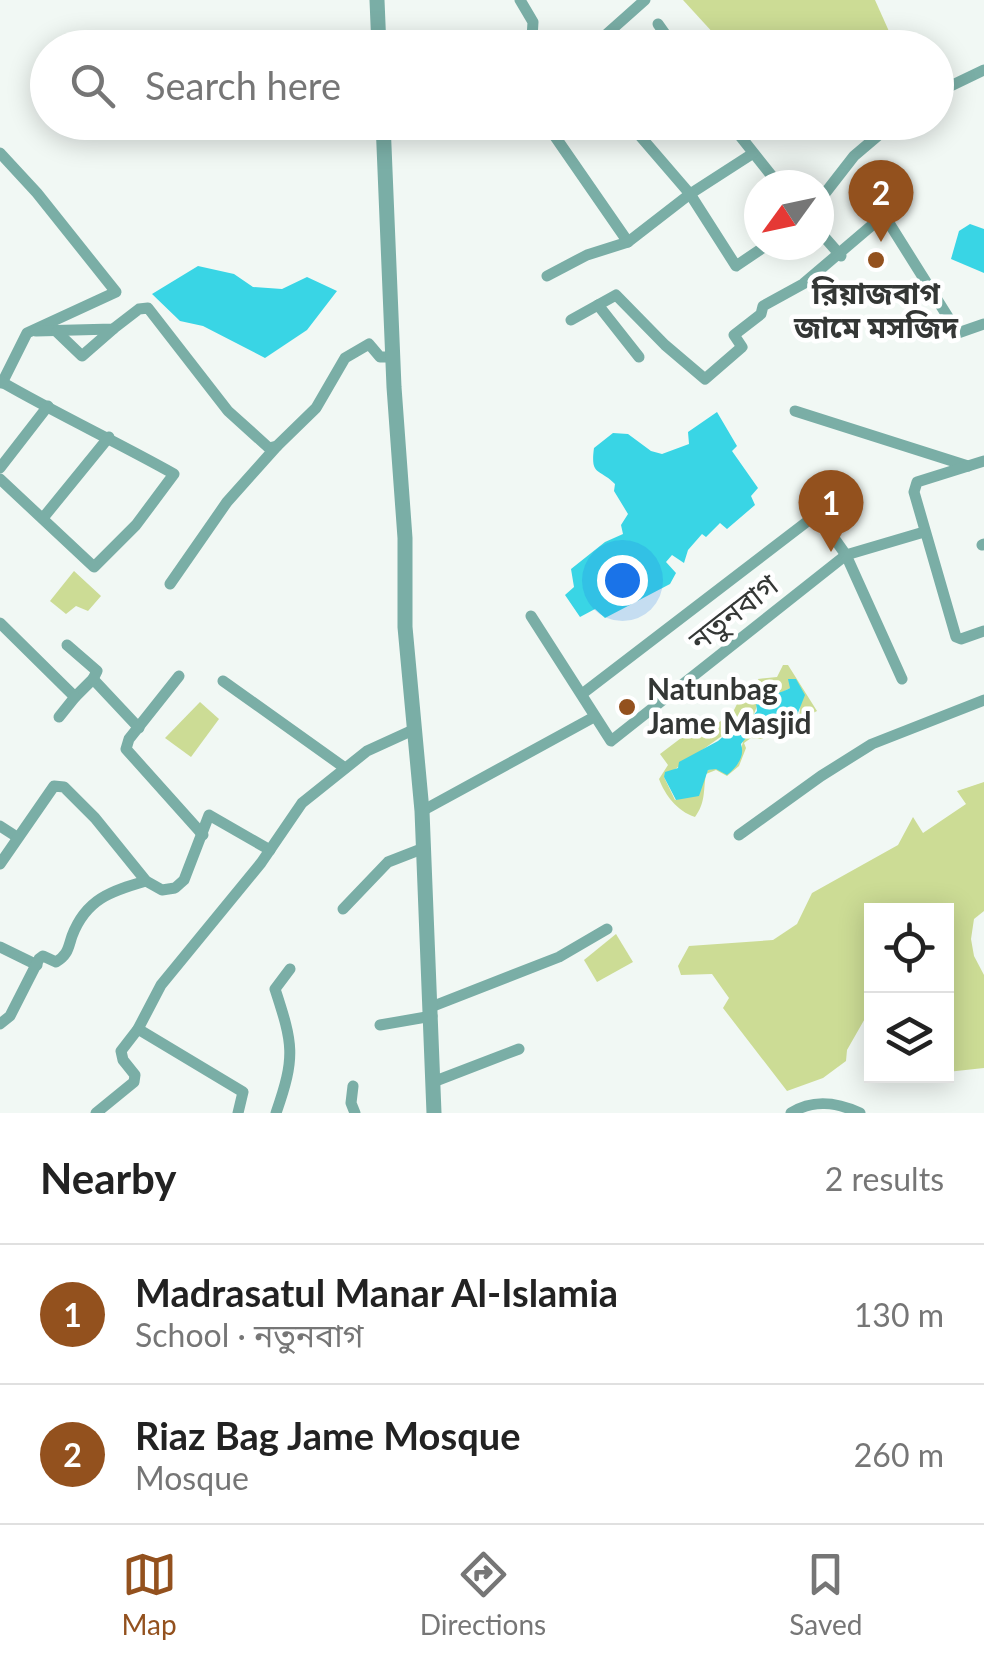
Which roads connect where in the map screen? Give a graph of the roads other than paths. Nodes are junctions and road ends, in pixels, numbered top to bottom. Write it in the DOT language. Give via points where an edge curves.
graph roads {
  1 [pos="377,0"];
  2 [pos="520,0"];
  3 [pos="645,0"];
  4 [pos="658,24"];
  5 [pos="378,30"];
  6 [pos="533,30"];
  7 [pos="611,30"];
  8 [pos="662,30"];
  9 [pos="984,70"];
  10 [pos="954,84"];
  11 [pos="384,140"];
  12 [pos="557,140"];
  13 [pos="644,140"];
  14 [pos="742,140"];
  15 [pos="873,140"];
  16 [pos="0,152"];
  17 [pos="752,154"];
  18 [pos="766,170"];
  19 [pos="834,182"];
  20 [pos="690,194"];
  21 [pos="628,242"];
  22 [pos="834,249"];
  23 [pos="840,256"];
  24 [pos="745,260"];
  25 [pos="547,276"];
  26 [pos="598,305"];
  27 [pos="571,320"];
  28 [pos="984,324"];
  29 [pos="112,329"];
  30 [pos="36,331"];
  31 [pos="57,332"];
  32 [pos="393,357"];
  33 [pos="639,357"];
  34 [pos="1,382"];
  35 [pos="48,406"];
  36 [pos="794,411"];
  37 [pos="108,437"];
  38 [pos="277,446"];
  39 [pos="984,461"];
  40 [pos="968,466"];
  41 [pos="0,468"];
  42 [pos="0,479"];
  43 [pos="43,518"];
  44 [pos="924,532"];
  45 [pos="846,555"];
  46 [pos="170,584"];
  47 [pos="531,616"];
  48 [pos="0,623"];
  49 [pos="984,631"];
  50 [pos="67,644"];
  51 [pos="179,676"];
  52 [pos="94,679"];
  53 [pos="902,679"];
  54 [pos="223,681"];
  55 [pos="582,694"];
  56 [pos="75,697"];
  57 [pos="984,700"];
  58 [pos="59,717"];
  59 [pos="594,717"];
  60 [pos="138,728"];
  61 [pos="413,730"];
  62 [pos="344,768"];
  63 [pos="422,811"];
  64 [pos="0,826"];
  65 [pos="203,835"];
  66 [pos="739,835"];
  67 [pos="17,838"];
  68 [pos="424,848"];
  69 [pos="270,850"];
  70 [pos="0,864"];
  71 [pos="146,881"];
  72 [pos="343,908"];
  73 [pos="608,929"];
  74 [pos="0,947"];
  75 [pos="37,964"];
  76 [pos="290,969"];
  77 [pos="431,1012"];
  78 [pos="0,1024"];
  79 [pos="380,1026"];
  80 [pos="138,1030"];
  81 [pos="520,1049"];
  82 [pos="432,1082"];
  83 [pos="353,1086"];
  84 [pos="96,1113"];
  85 [pos="238,1113"];
  86 [pos="276,1113"];
  87 [pos="355,1113"];
  88 [pos="434,1113"];
  89 [pos="790,1113"];
  90 [pos="860,1113"];
  1 -- 5 [label="street"];
  2 -- 6 [label="street"];
  3 -- 7 [label="street"];
  4 -- 8 [label="street"];
  9 -- 10 [label="street"];
  11 -- 32 [label="street"];
  12 -- 21 [label="street"];
  13 -- 20 [label="street"];
  14 -- 17 [label="street"];
  15 -- 19 [label="street"];
  16 -- 30 [label="street" via="116,292"];
  17 -- 18 [label="street"];
  17 -- 20 [label="street"];
  20 -- 21 [label="street"];
  20 -- 24 [label="street" via="736,266"];
  21 -- 25 [label="street"];
  22 -- 23 [label="street"];
  23 -- 26 [label="street" via="763,306 734,334 742,347 705,380 616,295"];
  23 -- 28 [label="street" via="884,215 895,246 958,333"];
  26 -- 27 [label="street"];
  26 -- 33 [label="street"];
  29 -- 31 [label="street"];
  29 -- 31 [label="street" via="82,356"];
  29 -- 38 [label="street" via="148,308 228,410 260,442"];
  30 -- 31 [label="street"];
  30 -- 34 [label="street" via="21,341"];
  32 -- 38 [label="street" via="380,357 369,344 345,358 316,408"];
  32 -- 61 [label="street"];
  34 -- 35 [label="street"];
  35 -- 37 [label="street"];
  35 -- 41 [label="street"];
  36 -- 40 [label="street"];
  37 -- 43 [label="street"];
  37 -- 43 [label="street" via="174,474 136,525 94,568"];
  38 -- 46 [label="street" via="227,502"];
  39 -- 40 [label="street"];
  40 -- 44 [label="street" via="917,482"];
  42 -- 43 [label="street"];
  44 -- 45 [label="street, নতুনবাগ"];
  44 -- 49 [label="street" via="956,637"];
  45 -- 53 [label="street"];
  45 -- 55 [label="street" via="814,515"];
  45 -- 59 [label="street, নতুনবাগ" via="611,741"];
  47 -- 55 [label="street"];
  48 -- 56 [label="street"];
  50 -- 52 [label="street" via="97,671"];
  51 -- 60 [label="street"];
  52 -- 56 [label="street"];
  52 -- 60 [label="street"];
  54 -- 62 [label="street"];
  55 -- 59 [label="street"];
  56 -- 58 [label="street"];
  57 -- 66 [label="street" via="872,744"];
  59 -- 63 [label="street"];
  60 -- 65 [label="street" via="126,753"];
  61 -- 62 [label="street"];
  61 -- 63 [label="street"];
  62 -- 69 [label="street" via="302,804"];
  63 -- 68 [label="street"];
  64 -- 67 [label="street"];
  65 -- 69 [label="street" via="212,815"];
  65 -- 71 [label="street" via="184,880 162,890"];
  67 -- 70 [label="street"];
  67 -- 71 [label="street" via="54,786 64,786"];
  68 -- 72 [label="street" via="388,862"];
  68 -- 77 [label="street"];
  69 -- 80 [label="street" via="161,986"];
  71 -- 75 [label="street" via="95,900 64,958 42,956"];
  73 -- 77 [label="street"];
  74 -- 75 [label="street"];
  75 -- 78 [label="street"];
  76 -- 86 [label="street" via="276,988 292,1051"];
  77 -- 79 [label="street"];
  77 -- 82 [label="street"];
  80 -- 84 [label="street" via="120,1055 134,1082"];
  80 -- 85 [label="street" via="243,1092"];
  81 -- 82 [label="street"];
  82 -- 88 [label="street"];
  83 -- 87 [label="street"];
  89 -- 90 [label="street" via="814,1102"];
}
